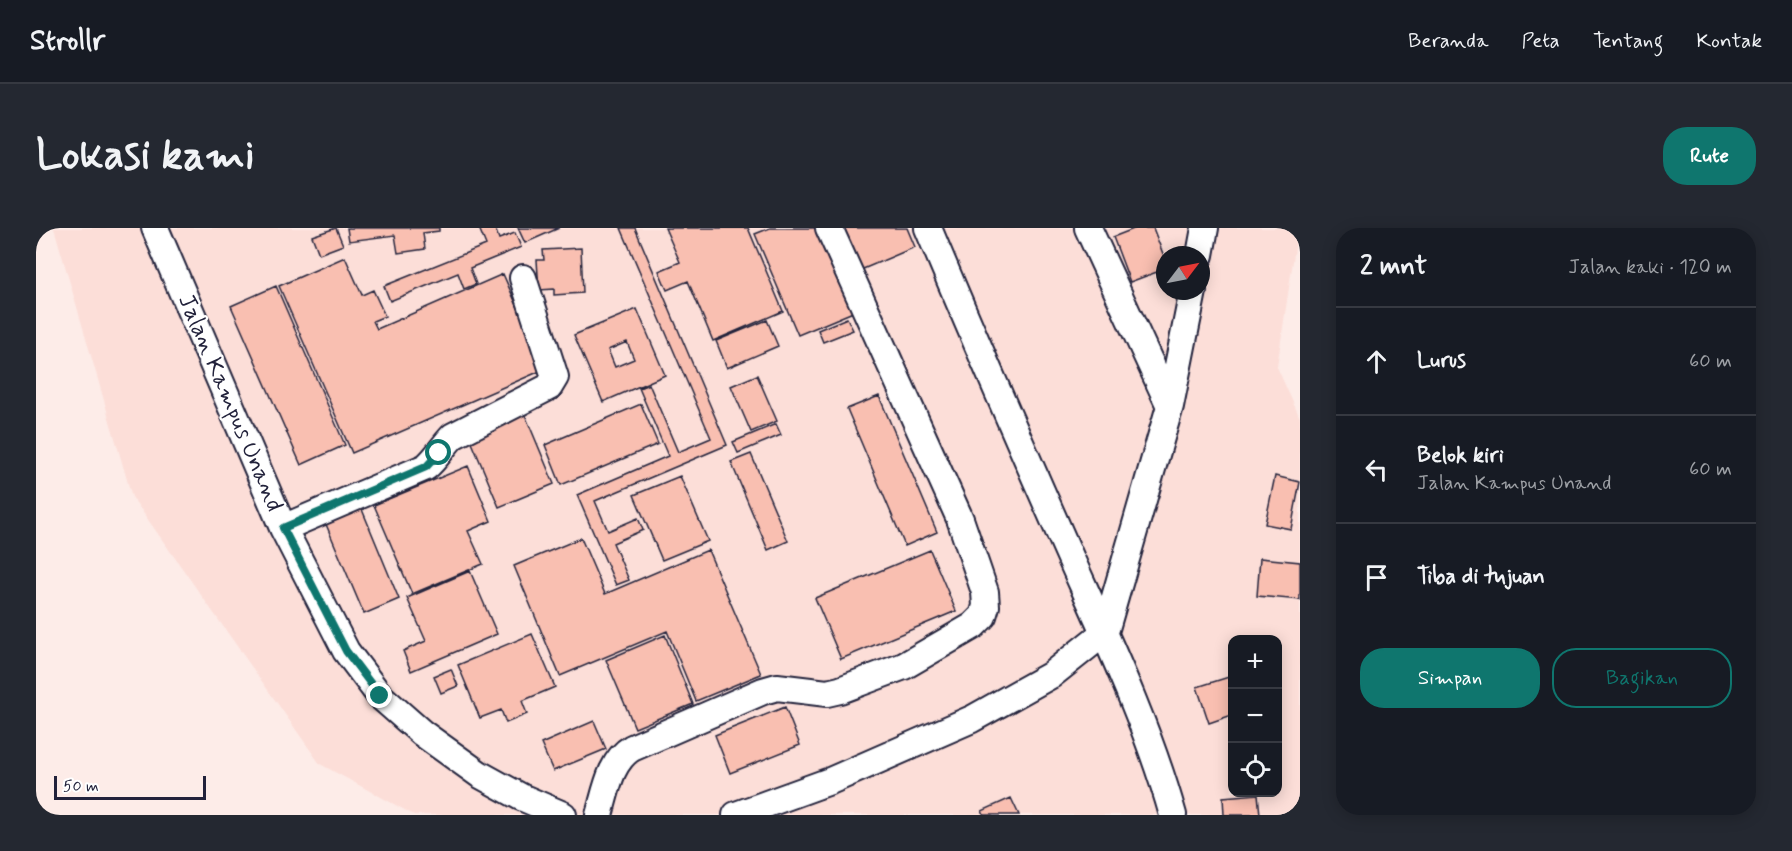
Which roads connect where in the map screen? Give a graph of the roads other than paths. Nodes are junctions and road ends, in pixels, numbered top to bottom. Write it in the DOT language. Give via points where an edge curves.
graph roads {
  1 [pos="155,228"];
  2 [pos="829,228"];
  3 [pos="928,228"];
  4 [pos="1088,228"];
  5 [pos="1205,228"];
  6 [pos="1202,246"];
  7 [pos="523,278"];
  8 [pos="1191,300"];
  9 [pos="1170,406"];
  10 [pos="283,528"];
  11 [pos="1105,632"];
  12 [pos="563,815"];
  13 [pos="599,815"];
  14 [pos="736,815"];
  15 [pos="1173,815"];
  1 -- 10 [label="street, Jalan Kampus Unand"];
  2 -- 13 [label="street" via="960,519 985,592 983,616 973,626 904,666 828,693 777,687 763,691 632,748 624,753 611,774"];
  3 -- 11 [label="street"];
  4 -- 9 [label="street"];
  5 -- 6 [label="street"];
  7 -- 10 [label="street" via="555,377 549,387 453,436 426,467"];
  8 -- 9 [label="street"];
  9 -- 11 [label="street"];
  10 -- 12 [label="street, Jalan Kampus Unand" via="346,651 380,696 422,734 479,774"];
  11 -- 14 [label="street" via="1051,675 972,719 830,781"];
  11 -- 15 [label="street" via="1152,748"];
}
